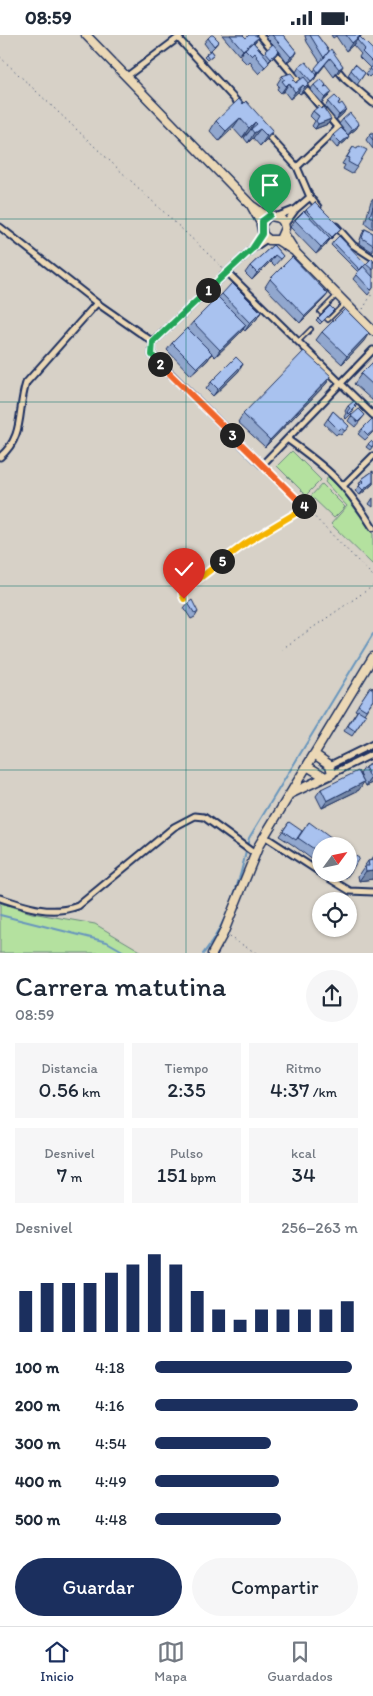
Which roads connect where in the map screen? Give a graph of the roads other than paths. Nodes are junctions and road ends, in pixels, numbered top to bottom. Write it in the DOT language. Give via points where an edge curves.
graph roads {
  1 [pos="86,35"];
  2 [pos="260,35"];
  3 [pos="180,37"];
  4 [pos="334,64"];
  5 [pos="126,77"];
  6 [pos="372,99"];
  7 [pos="244,110"];
  8 [pos="257,124"];
  9 [pos="296,167"];
  10 [pos="310,197"];
  11 [pos="251,205"];
  12 [pos="296,209"];
  13 [pos="323,212"];
  14 [pos="268,216"];
  15 [pos="278,216"];
  16 [pos="329,219"];
  17 [pos="261,223"];
  18 [pos="285,224"];
  19 [pos="0,227"];
  20 [pos="284,234"];
  21 [pos="264,236"];
  22 [pos="277,240"];
  23 [pos="296,253"];
  24 [pos="373,258"];
  25 [pos="227,272"];
  26 [pos="338,295"];
  27 [pos="97,303"];
  28 [pos="345,303"];
  29 [pos="311,329"];
  30 [pos="373,331"];
  31 [pos="153,342"];
  32 [pos="298,342"];
  33 [pos="373,351"];
  34 [pos="341,384"];
  35 [pos="373,415"];
  36 [pos="287,439"];
  37 [pos="373,456"];
  38 [pos="0,457"];
  39 [pos="344,485"];
  40 [pos="373,528"];
  41 [pos="373,657"];
  42 [pos="373,744"];
  43 [pos="314,754"];
  44 [pos="373,754"];
  45 [pos="330,765"];
  46 [pos="307,766"];
  47 [pos="328,775"];
  48 [pos="290,794"];
  49 [pos="264,836"];
  50 [pos="254,853"];
  51 [pos="312,867"];
  52 [pos="338,883"];
  53 [pos="373,891"];
  54 [pos="0,898"];
  55 [pos="212,953"];
  1 -- 5 [label="street"];
  2 -- 9 [label="street" via="338,128"];
  3 -- 5 [label="street"];
  3 -- 7 [label="street"];
  4 -- 6 [label="street" via="345,79"];
  5 -- 11 [label="street"];
  8 -- 9 [label="street"];
  9 -- 10 [label="street"];
  10 -- 12 [label="street"];
  10 -- 13 [label="street"];
  11 -- 14 [label="street"];
  11 -- 17 [label="street"];
  12 -- 15 [label="street"];
  12 -- 18 [label="street"];
  14 -- 15 [label="street"];
  14 -- 17 [label="street"];
  15 -- 18 [label="street"];
  16 -- 24 [label="street" via="354,245"];
  17 -- 21 [label="street"];
  18 -- 20 [label="street"];
  19 -- 27 [label="street"];
  20 -- 22 [label="street"];
  20 -- 23 [label="street"];
  21 -- 22 [label="street"];
  21 -- 25 [label="street"];
  22 -- 23 [label="street"];
  23 -- 26 [label="street"];
  25 -- 31 [label="street"];
  25 -- 32 [label="street"];
  26 -- 28 [label="street"];
  26 -- 28 [label="lane" via="320,312 328,319"];
  27 -- 31 [label="street"];
  27 -- 38 [label="street" via="26,383 15,441"];
  28 -- 30 [label="street"];
  29 -- 32 [label="lane"];
  31 -- 36 [label="street" via="152,355 262,465"];
  32 -- 34 [label="street"];
  33 -- 34 [label="street"];
  34 -- 35 [label="street"];
  34 -- 36 [label="street"];
  36 -- 39 [label="street" via="323,464"];
  37 -- 39 [label="street"];
  39 -- 40 [label="street"];
  41 -- 43 [label="street"];
  42 -- 45 [label="street"];
  43 -- 45 [label="street"];
  43 -- 46 [label="street"];
  44 -- 47 [label="street"];
  45 -- 47 [label="street"];
  46 -- 47 [label="street"];
  46 -- 48 [label="street"];
  47 -- 48 [label="street"];
  48 -- 49 [label="street"];
  49 -- 50 [label="street"];
  49 -- 51 [label="street"];
  50 -- 54 [label="street" via="204,817 195,816 174,827 78,906 64,912 46,911"];
  50 -- 55 [label="street" via="223,934"];
  52 -- 53 [label="street" via="350,891"];
}
